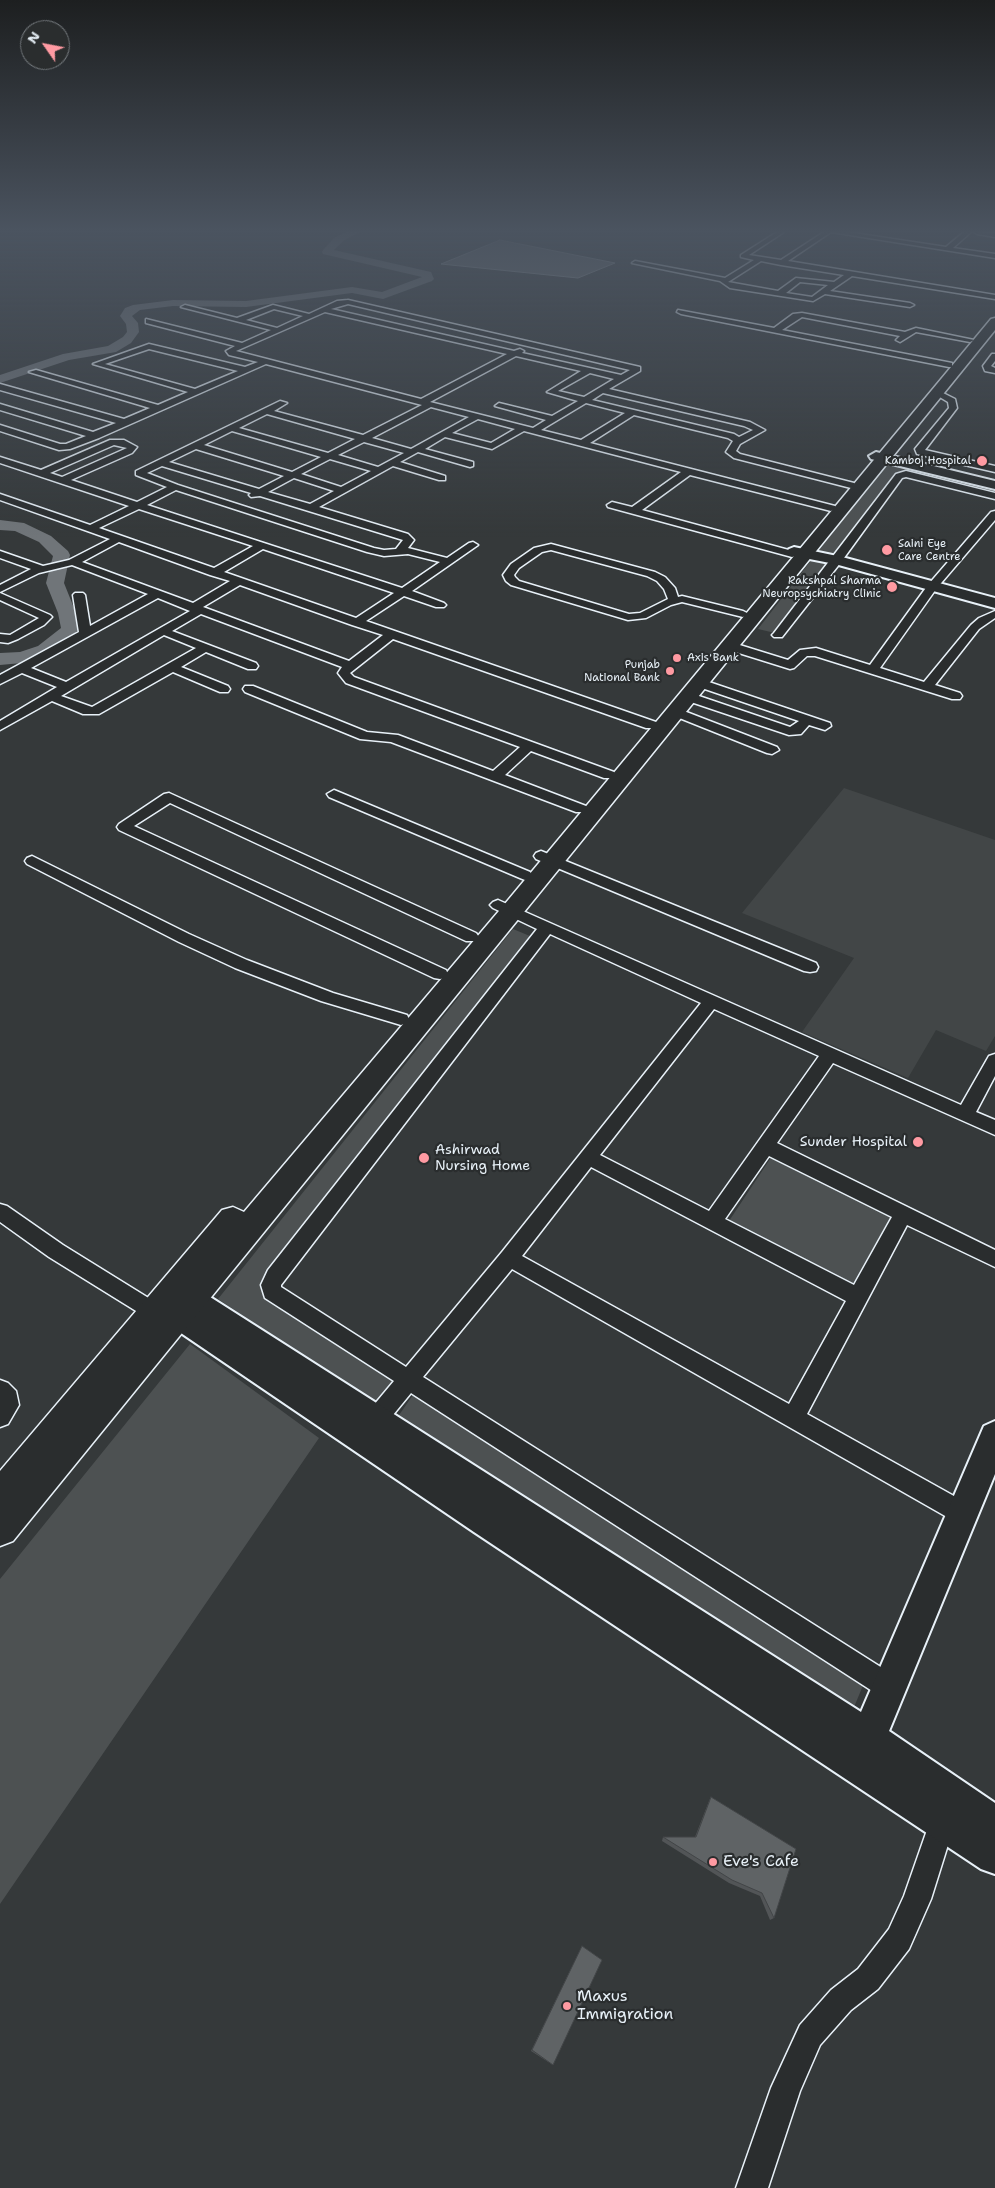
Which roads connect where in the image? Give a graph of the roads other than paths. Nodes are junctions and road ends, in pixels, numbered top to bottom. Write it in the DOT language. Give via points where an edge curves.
graph roads {
  1 [pos="197,334"];
  2 [pos="269,334"];
  3 [pos="426,334"];
  4 [pos="491,334"];
  5 [pos="797,334"];
  6 [pos="822,334"];
  7 [pos="855,334"];
  8 [pos="907,334"];
  9 [pos="938,334"];
  10 [pos="975,334"];
  11 [pos="985,334"];
  12 [pos="826,335"];
  13 [pos="970,340"];
  14 [pos="846,341"];
  15 [pos="534,344"];
  16 [pos="241,346"];
  17 [pos="886,352"];
  18 [pos="515,354"];
  19 [pos="995,356"];
  20 [pos="197,358"];
  21 [pos="265,362"];
  22 [pos="183,364"];
  23 [pos="949,365"];
  24 [pos="246,370"];
  25 [pos="995,370"];
  26 [pos="588,371"];
  27 [pos="33,372"];
  28 [pos="211,373"];
  29 [pos="228,378"];
  30 [pos="621,378"];
  31 [pos="0,387"];
  32 [pos="601,390"];
  33 [pos="197,392"];
  34 [pos="937,393"];
  35 [pos="513,398"];
  36 [pos="642,400"];
  37 [pos="584,401"];
  38 [pos="282,403"];
  39 [pos="426,403"];
  40 [pos="499,406"];
  41 [pos="0,407"];
  42 [pos="160,408"];
  43 [pos="266,411"];
  44 [pos="628,411"];
  45 [pos="479,416"];
  46 [pos="552,419"];
  47 [pos="50,422"];
  48 [pos="127,423"];
  49 [pos="0,428"];
  50 [pos="230,428"];
  51 [pos="524,428"];
  52 [pos="534,431"];
  53 [pos="444,434"];
  54 [pos="21,435"];
  55 [pos="96,436"];
  56 [pos="362,438"];
  57 [pos="737,442"];
  58 [pos="583,444"];
  59 [pos="194,445"];
  60 [pos="414,451"];
  61 [pos="328,456"];
  62 [pos="881,457"];
  63 [pos="0,460"];
  64 [pos="160,462"];
  65 [pos="392,463"];
  66 [pos="470,464"];
  67 [pos="995,469"];
  68 [pos="379,470"];
  69 [pos="690,471"];
  70 [pos="42,473"];
  71 [pos="292,475"];
  72 [pos="442,478"];
  73 [pos="64,480"];
  74 [pos="995,481"];
  75 [pos="851,484"];
  76 [pos="995,485"];
  77 [pos="175,487"];
  78 [pos="342,490"];
  79 [pos="260,492"];
  80 [pos="995,496"];
  81 [pos="0,497"];
  82 [pos="139,505"];
  83 [pos="612,505"];
  84 [pos="234,506"];
  85 [pos="310,508"];
  86 [pos="831,508"];
  87 [pos="634,512"];
  88 [pos="995,514"];
  89 [pos="90,529"];
  90 [pos="118,538"];
  91 [pos="473,545"];
  92 [pos="261,546"];
  93 [pos="400,550"];
  94 [pos="797,553"];
  95 [pos="0,554"];
  96 [pos="837,560"];
  97 [pos="448,562"];
  98 [pos="64,564"];
  99 [pos="41,569"];
  100 [pos="214,573"];
  101 [pos="238,581"];
  102 [pos="932,587"];
  103 [pos="0,589"];
  104 [pos="403,592"];
  105 [pos="79,594"];
  106 [pos="156,594"];
  107 [pos="0,596"];
  108 [pos="674,600"];
  109 [pos="995,603"];
  110 [pos="440,605"];
  111 [pos="196,609"];
  112 [pos="743,614"];
  113 [pos="995,614"];
  114 [pos="356,623"];
  115 [pos="163,631"];
  116 [pos="85,633"];
  117 [pos="391,635"];
  118 [pos="778,635"];
  119 [pos="0,638"];
  120 [pos="730,646"];
  121 [pos="205,648"];
  122 [pos="0,665"];
  123 [pos="252,666"];
  124 [pos="350,666"];
  125 [pos="172,667"];
  126 [pos="19,669"];
  127 [pos="873,670"];
  128 [pos="0,680"];
  129 [pos="67,687"];
  130 [pos="927,687"];
  131 [pos="224,688"];
  132 [pos="249,689"];
  133 [pos="50,696"];
  134 [pos="956,696"];
  135 [pos="688,697"];
  136 [pos="807,720"];
  137 [pos="651,725"];
  138 [pos="0,726"];
  139 [pos="825,726"];
  140 [pos="529,746"];
  141 [pos="772,750"];
  142 [pos="609,775"];
  143 [pos="495,777"];
  144 [pos="334,794"];
  145 [pos="581,809"];
  146 [pos="547,858"];
  147 [pos="32,860"];
  148 [pos="525,875"];
  149 [pos="505,908"];
  150 [pos="547,927"];
  151 [pos="470,937"];
  152 [pos="810,968"];
  153 [pos="440,974"];
  154 [pos="711,1001"];
  155 [pos="401,1020"];
  156 [pos="830,1054"];
  157 [pos="995,1060"];
  158 [pos="965,1115"];
  159 [pos="995,1128"];
  160 [pos="766,1146"];
  161 [pos="589,1158"];
  162 [pos="0,1212"];
  163 [pos="904,1214"];
  164 [pos="713,1221"];
  165 [pos="509,1258"];
  166 [pos="995,1259"];
  167 [pos="858,1297"];
  168 [pos="173,1304"];
  169 [pos="410,1380"];
  170 [pos="0,1390"];
  171 [pos="0,1417"];
  172 [pos="793,1418"];
  173 [pos="368,1428"];
  174 [pos="995,1436"];
  175 [pos="0,1498"];
  176 [pos="962,1513"];
  177 [pos="0,1528"];
  178 [pos="889,1687"];
  179 [pos="862,1751"];
  180 [pos="942,1819"];
  181 [pos="995,1826"];
  182 [pos="995,1855"];
  183 [pos="752,2188"];
  1 -- 16 [label="street"];
  2 -- 16 [label="street"];
  3 -- 18 [label="street"];
  4 -- 15 [label="street"];
  5 -- 14 [label="street"];
  6 -- 12 [label="street"];
  7 -- 14 [label="street"];
  8 -- 17 [label="street"];
  9 -- 13 [label="street"];
  10 -- 13 [label="main road"];
  11 -- 34 [label="main road"];
  12 -- 14 [label="street"];
  13 -- 23 [label="main road"];
  14 -- 17 [label="street"];
  15 -- 18 [label="street"];
  15 -- 30 [label="street" via="637,368"];
  16 -- 21 [label="street" via="230,352"];
  17 -- 23 [label="street"];
  18 -- 26 [label="street"];
  18 -- 39 [label="street"];
  19 -- 25 [label="street" via="987,366"];
  20 -- 22 [label="street"];
  20 -- 24 [label="street"];
  20 -- 33 [label="street" via="148,346 97,364"];
  21 -- 24 [label="street"];
  21 -- 39 [label="street"];
  23 -- 62 [label="main road"];
  24 -- 29 [label="street"];
  26 -- 30 [label="street"];
  26 -- 37 [label="street" via="551,392"];
  27 -- 42 [label="street"];
  28 -- 29 [label="street"];
  29 -- 33 [label="street"];
  30 -- 32 [label="street"];
  31 -- 48 [label="street"];
  32 -- 36 [label="street"];
  32 -- 37 [label="street"];
  33 -- 42 [label="street"];
  34 -- 62 [label="main road"];
  34 -- 67 [label="street" via="952,401 953,408 920,452"];
  35 -- 40 [label="street"];
  36 -- 44 [label="street"];
  36 -- 57 [label="street" via="747,424 760,430"];
  37 -- 44 [label="street"];
  37 -- 46 [label="street"];
  38 -- 43 [label="street"];
  39 -- 45 [label="street"];
  39 -- 56 [label="street"];
  40 -- 45 [label="street"];
  40 -- 46 [label="street"];
  41 -- 47 [label="street"];
  42 -- 48 [label="street"];
  43 -- 50 [label="street"];
  43 -- 56 [label="street"];
  44 -- 57 [label="street" via="731,436"];
  44 -- 58 [label="street"];
  45 -- 51 [label="street"];
  45 -- 53 [label="street"];
  46 -- 52 [label="street"];
  47 -- 54 [label="street"];
  47 -- 55 [label="street"];
  48 -- 55 [label="street"];
  49 -- 54 [label="street"];
  50 -- 59 [label="street"];
  50 -- 61 [label="street"];
  51 -- 52 [label="street"];
  51 -- 53 [label="street" via="492,446"];
  52 -- 58 [label="street"];
  53 -- 60 [label="street"];
  54 -- 55 [label="street" via="63,447"];
  56 -- 60 [label="street"];
  56 -- 61 [label="street"];
  57 -- 75 [label="street" via="731,452 737,456"];
  58 -- 69 [label="street"];
  59 -- 64 [label="street"];
  59 -- 71 [label="street"];
  60 -- 65 [label="street"];
  60 -- 66 [label="street"];
  61 -- 68 [label="street"];
  61 -- 71 [label="street"];
  62 -- 74 [label="street"];
  62 -- 75 [label="main road"];
  62 -- 76 [label="street"];
  62 -- 94 [label="main road"];
  63 -- 70 [label="street"];
  64 -- 77 [label="street" via="139,473"];
  64 -- 79 [label="street"];
  65 -- 68 [label="street"];
  65 -- 72 [label="street"];
  68 -- 78 [label="street"];
  69 -- 86 [label="street"];
  69 -- 87 [label="street"];
  70 -- 73 [label="street"];
  70 -- 73 [label="street" via="113,442 132,447"];
  71 -- 78 [label="street"];
  71 -- 79 [label="street"];
  73 -- 82 [label="street"];
  75 -- 86 [label="main road"];
  77 -- 82 [label="street"];
  77 -- 84 [label="street"];
  78 -- 85 [label="street"];
  79 -- 84 [label="street"];
  79 -- 85 [label="street"];
  80 -- 96 [label="street" via="906,474 898,476"];
  81 -- 89 [label="street"];
  82 -- 89 [label="street"];
  82 -- 92 [label="street"];
  83 -- 87 [label="street"];
  84 -- 93 [label="street" via="371,550 384,553"];
  85 -- 93 [label="street" via="404,536 409,540"];
  86 -- 94 [label="main road"];
  87 -- 94 [label="street"];
  88 -- 102 [label="street"];
  89 -- 90 [label="street"];
  90 -- 98 [label="street"];
  90 -- 100 [label="street"];
  91 -- 97 [label="street"];
  92 -- 100 [label="street"];
  92 -- 104 [label="street"];
  93 -- 97 [label="street"];
  94 -- 96 [label="street"];
  94 -- 112 [label="main road"];
  94 -- 120 [label="main road"];
  95 -- 99 [label="street"];
  96 -- 102 [label="street"];
  96 -- 118 [label="street"];
  97 -- 104 [label="street"];
  98 -- 99 [label="street"];
  98 -- 106 [label="street"];
  99 -- 103 [label="street"];
  100 -- 101 [label="street"];
  101 -- 111 [label="street"];
  101 -- 114 [label="street"];
  102 -- 109 [label="street"];
  102 -- 127 [label="street"];
  104 -- 110 [label="street"];
  104 -- 114 [label="street"];
  105 -- 116 [label="street"];
  106 -- 111 [label="street"];
  106 -- 116 [label="street"];
  107 -- 119 [label="street" via="46,617 14,637"];
  108 -- 108 [label="street" via="669,588 651,574 551,547 538,550 515,566 508,576 515,583 628,617 642,616"];
  108 -- 112 [label="street" via="689,600"];
  111 -- 115 [label="street"];
  111 -- 124 [label="street"];
  112 -- 137 [label="main road"];
  113 -- 130 [label="street" via="975,627"];
  114 -- 117 [label="street"];
  115 -- 121 [label="street"];
  115 -- 129 [label="street"];
  116 -- 126 [label="street"];
  117 -- 124 [label="street"];
  117 -- 137 [label="street"];
  120 -- 127 [label="street" via="785,665 794,663 809,651"];
  120 -- 135 [label="main road"];
  121 -- 123 [label="street"];
  121 -- 125 [label="street"];
  122 -- 126 [label="street"];
  124 -- 140 [label="street" via="344,673 350,680"];
  125 -- 131 [label="street"];
  125 -- 133 [label="street" via="95,711 87,711"];
  126 -- 128 [label="street"];
  126 -- 129 [label="street"];
  127 -- 130 [label="street"];
  129 -- 133 [label="street"];
  130 -- 134 [label="street"];
  132 -- 143 [label="street" via="365,736 393,738"];
  133 -- 138 [label="street"];
  135 -- 136 [label="street"];
  135 -- 136 [label="street" via="789,731 796,731"];
  135 -- 141 [label="street"];
  135 -- 146 [label="main road"];
  136 -- 139 [label="street"];
  137 -- 142 [label="main road"];
  140 -- 142 [label="street"];
  140 -- 143 [label="street"];
  142 -- 145 [label="main road"];
  143 -- 145 [label="street"];
  144 -- 148 [label="street"];
  145 -- 146 [label="main road"];
  146 -- 148 [label="main road"];
  146 -- 149 [label="main road"];
  146 -- 152 [label="street"];
  147 -- 155 [label="street" via="241,964 327,997"];
  148 -- 149 [label="main road"];
  149 -- 150 [label="street"];
  149 -- 151 [label="main road"];
  149 -- 168 [label="main road"];
  150 -- 154 [label="street"];
  150 -- 169 [label="street" via="271,1285 277,1297"];
  151 -- 153 [label="main road"];
  151 -- 153 [label="street" via="169,797 124,827"];
  153 -- 155 [label="main road"];
  154 -- 156 [label="street"];
  154 -- 161 [label="street"];
  155 -- 168 [label="main road"];
  156 -- 158 [label="street"];
  156 -- 160 [label="street"];
  157 -- 158 [label="street"];
  158 -- 159 [label="street"];
  160 -- 163 [label="street"];
  160 -- 164 [label="street"];
  161 -- 164 [label="street"];
  161 -- 165 [label="street"];
  162 -- 168 [label="street" via="56,1251"];
  163 -- 166 [label="street"];
  163 -- 167 [label="street"];
  164 -- 167 [label="street"];
  165 -- 169 [label="street"];
  165 -- 172 [label="street"];
  167 -- 172 [label="street"];
  168 -- 173 [label="street"];
  168 -- 175 [label="main road"];
  168 -- 177 [label="main road"];
  169 -- 173 [label="street"];
  169 -- 178 [label="street"];
  170 -- 171 [label="street" via="8,1398 8,1405"];
  172 -- 176 [label="street"];
  173 -- 179 [label="street"];
  174 -- 176 [label="street"];
  176 -- 178 [label="street"];
  178 -- 179 [label="street"];
  179 -- 180 [label="street"];
  179 -- 181 [label="street"];
  180 -- 182 [label="street"];
  180 -- 183 [label="street" via="899,1940 868,1978 841,2000 810,2035 786,2088"];
}
